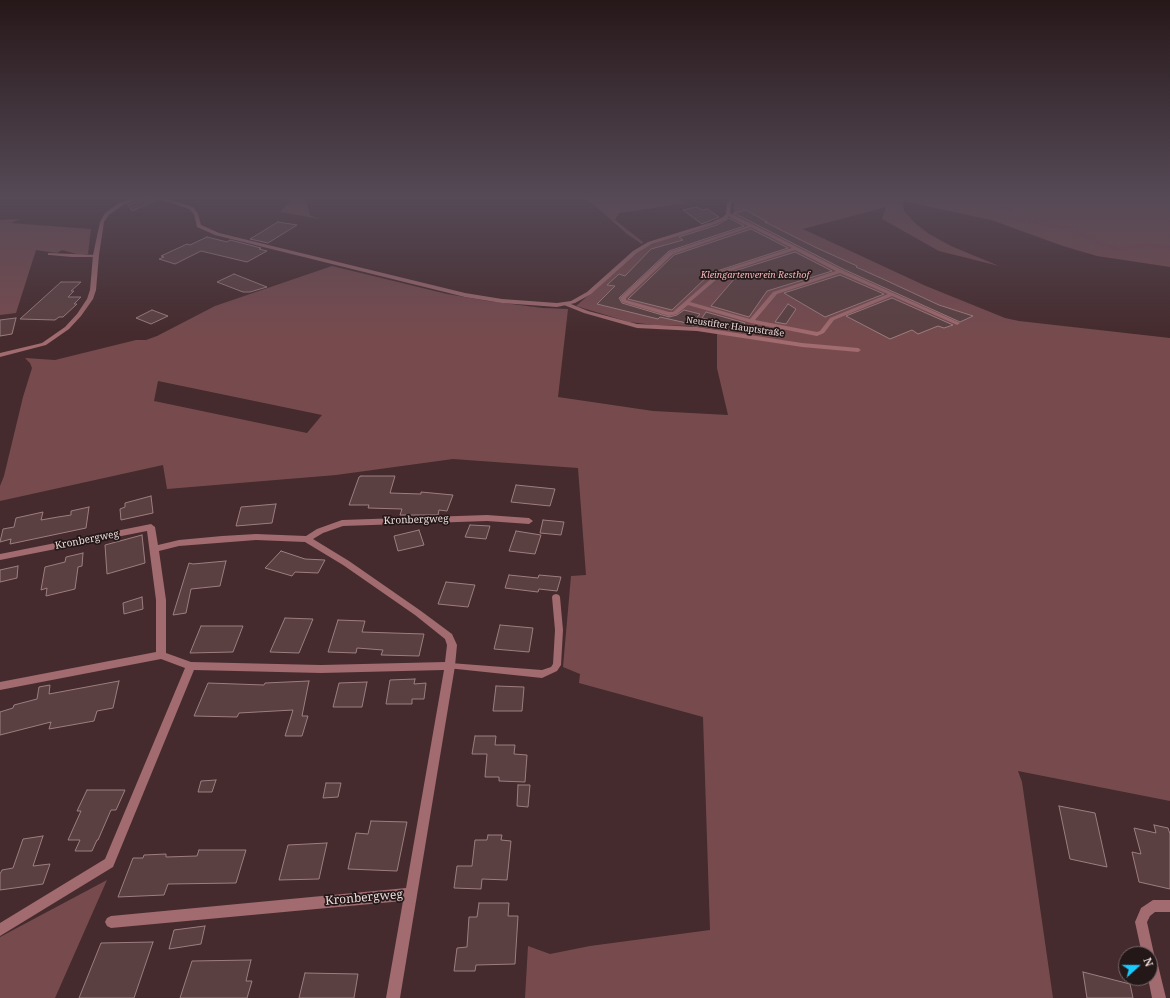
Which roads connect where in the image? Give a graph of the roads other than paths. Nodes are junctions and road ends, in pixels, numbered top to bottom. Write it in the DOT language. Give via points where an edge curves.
graph roads {
  1 [pos="98,244"];
  2 [pos="254,244"];
  3 [pos="649,244"];
  4 [pos="699,244"];
  5 [pos="784,244"];
  6 [pos="794,249"];
  7 [pos="50,254"];
  8 [pos="96,256"];
  9 [pos="840,271"];
  10 [pos="893,294"];
  11 [pos="687,303"];
  12 [pos="566,304"];
  13 [pos="751,321"];
  14 [pos="958,324"];
  15 [pos="858,350"];
  16 [pos="0,355"];
  17 [pos="529,521"];
  18 [pos="307,539"];
  19 [pos="155,549"];
  20 [pos="0,557"];
  21 [pos="556,597"];
  22 [pos="161,655"];
  23 [pos="191,666"];
  24 [pos="450,666"];
  25 [pos="0,686"];
  26 [pos="411,894"];
  27 [pos="1170,906"];
  28 [pos="110,922"];
  29 [pos="0,930"];
  30 [pos="1146,946"];
  31 [pos="1156,986"];
  32 [pos="393,998"];
  33 [pos="1159,998"];
  1 -- 8 [label="street"];
  2 -- 12 [label="street, Neustifter Hauptstraße" via="465,295 517,303"];
  3 -- 12 [label="street, Neustifter Hauptstraße" via="635,252 589,293"];
  4 -- 11 [label="lane" via="671,253 623,298 624,301 669,314 676,313"];
  5 -- 6 [label="lane"];
  6 -- 9 [label="lane"];
  6 -- 11 [label="lane" via="722,272"];
  7 -- 8 [label="lane"];
  8 -- 16 [label="street" via="90,299 71,324 44,344"];
  9 -- 10 [label="lane"];
  9 -- 13 [label="lane" via="775,293"];
  10 -- 13 [label="lane" via="840,314 817,334"];
  10 -- 14 [label="lane"];
  11 -- 13 [label="lane"];
  12 -- 15 [label="lane, Neustifter Hauptstraße" via="637,326 697,329 802,345"];
  17 -- 18 [label="street, Kronbergweg" via="487,518 342,523"];
  18 -- 19 [label="street, Kronbergweg" via="222,539"];
  18 -- 24 [label="street, Kronbergweg" via="346,563 449,637 452,645"];
  19 -- 20 [label="street, Kronbergweg" via="151,527"];
  19 -- 22 [label="street, Kronbergweg" via="161,600"];
  21 -- 24 [label="lane" via="559,630 557,665 554,669 542,674"];
  22 -- 23 [label="street"];
  22 -- 25 [label="street"];
  23 -- 24 [label="street" via="321,669"];
  23 -- 29 [label="street" via="109,863"];
  24 -- 26 [label="street, Kronbergweg"];
  26 -- 28 [label="street, Kronbergweg"];
  26 -- 32 [label="street"];
  27 -- 30 [label="street" via="1153,906 1145,912 1140,922"];
  31 -- 33 [label="street"];
}
